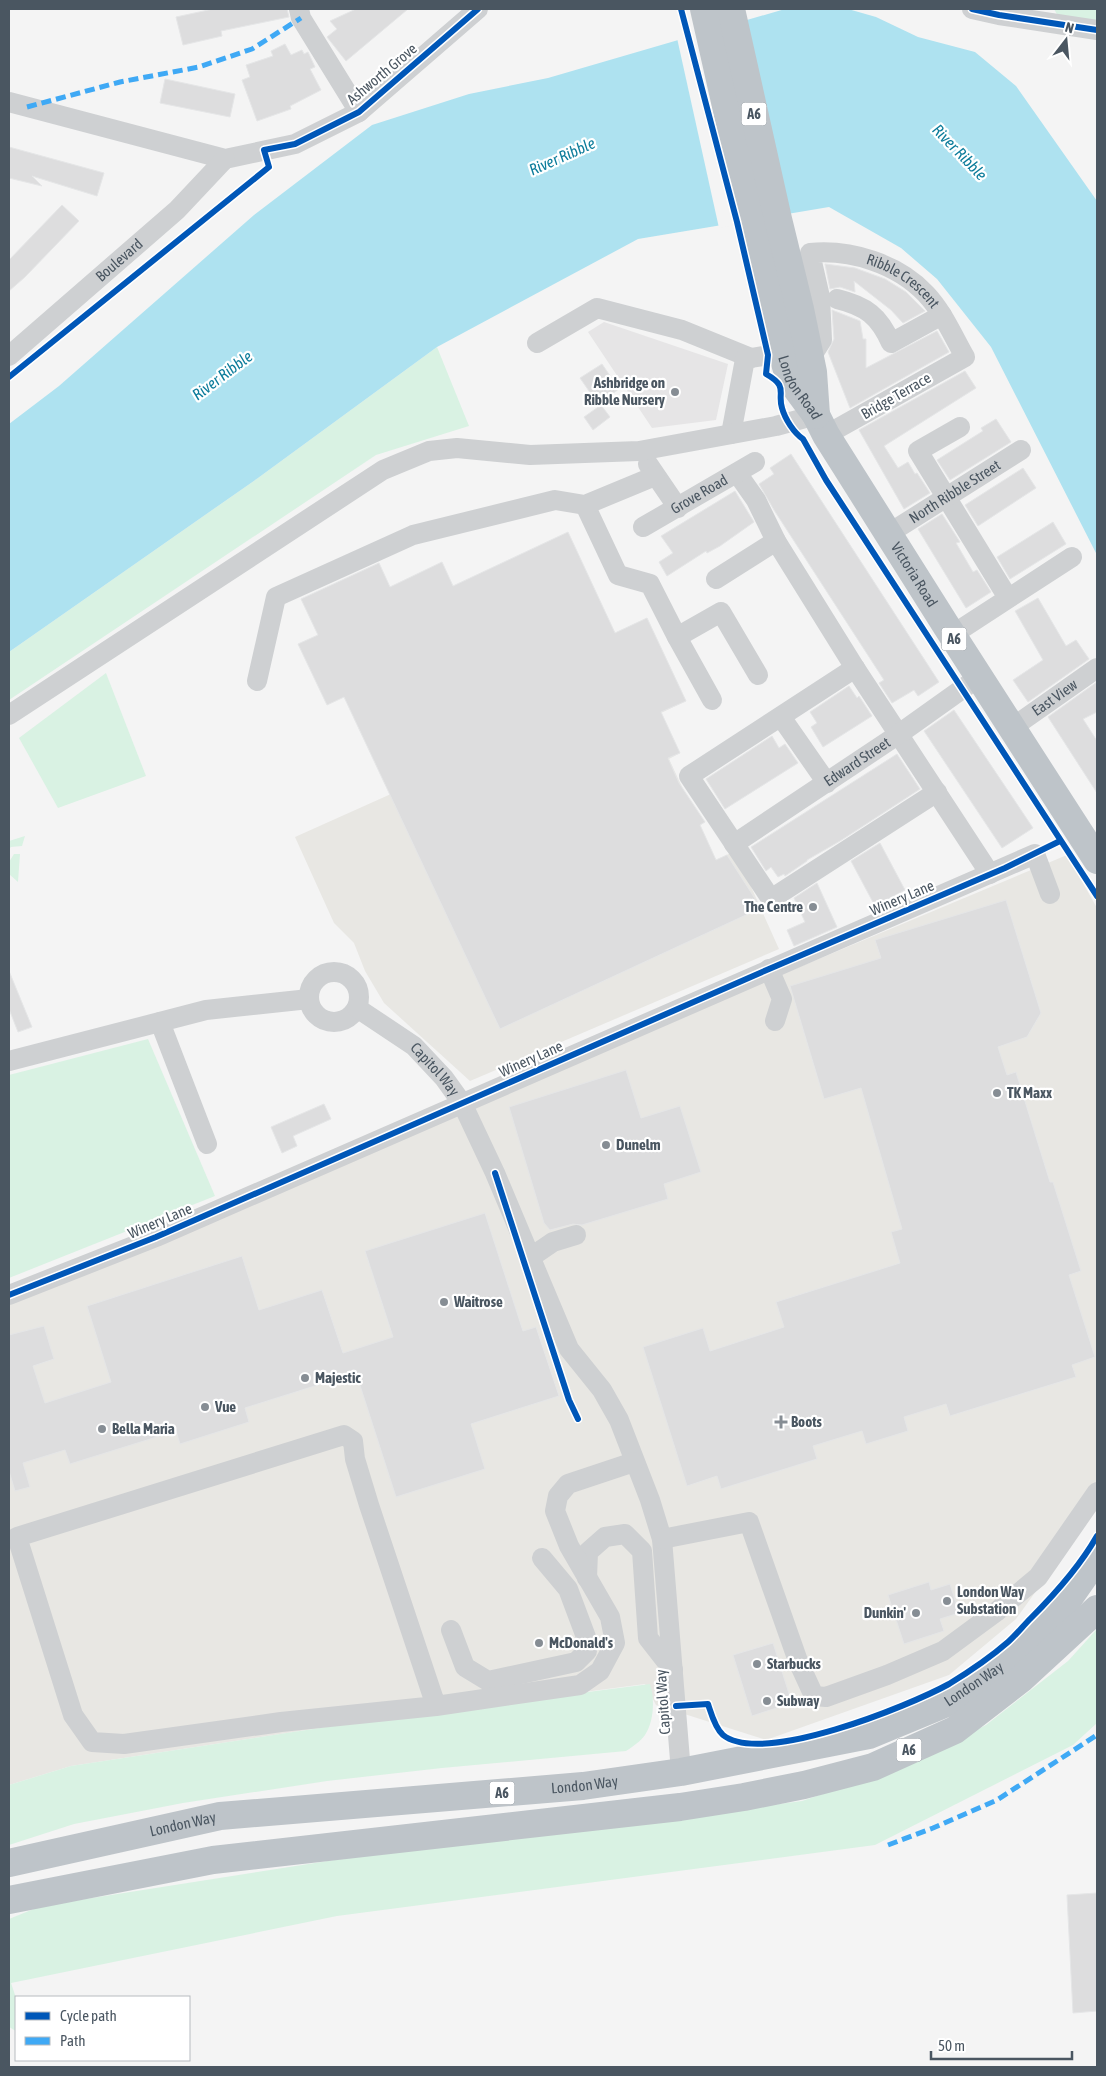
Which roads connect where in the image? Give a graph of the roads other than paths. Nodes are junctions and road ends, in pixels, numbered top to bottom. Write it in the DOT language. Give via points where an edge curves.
graph roads {
  1 [pos="299,9"];
  2 [pos="478,9"];
  3 [pos="972,9"];
  4 [pos="714,11"];
  5 [pos="1097,30"];
  6 [pos="9,102"];
  7 [pos="359,112"];
  8 [pos="224,158"];
  9 [pos="764,221"];
  10 [pos="837,299"];
  11 [pos="942,315"];
  12 [pos="537,343"];
  13 [pos="782,353"];
  14 [pos="9,356"];
  15 [pos="965,357"];
  16 [pos="751,358"];
  17 [pos="810,359"];
  18 [pos="821,425"];
  19 [pos="960,428"];
  20 [pos="731,434"];
  21 [pos="1021,450"];
  22 [pos="638,451"];
  23 [pos="755,462"];
  24 [pos="737,473"];
  25 [pos="656,476"];
  26 [pos="947,498"];
  27 [pos="585,505"];
  28 [pos="678,508"];
  29 [pos="643,527"];
  30 [pos="888,534"];
  31 [pos="776,541"];
  32 [pos="1072,557"];
  33 [pos="716,579"];
  34 [pos="1008,598"];
  35 [pos="952,635"];
  36 [pos="677,637"];
  37 [pos="855,668"];
  38 [pos="1097,668"];
  39 [pos="758,675"];
  40 [pos="979,678"];
  41 [pos="257,681"];
  42 [pos="712,700"];
  43 [pos="9,715"];
  44 [pos="781,717"];
  45 [pos="1013,727"];
  46 [pos="900,734"];
  47 [pos="827,783"];
  48 [pos="938,792"];
  49 [pos="734,844"];
  50 [pos="1097,860"];
  51 [pos="990,874"];
  52 [pos="1050,894"];
  53 [pos="769,969"];
  54 [pos="309,999"];
  55 [pos="357,1008"];
  56 [pos="776,1021"];
  57 [pos="160,1022"];
  58 [pos="9,1061"];
  59 [pos="462,1103"];
  60 [pos="207,1144"];
  61 [pos="576,1235"];
  62 [pos="531,1257"];
  63 [pos="9,1295"];
  64 [pos="634,1462"];
  65 [pos="1097,1492"];
  66 [pos="662,1539"];
  67 [pos="542,1558"];
  68 [pos="1097,1558"];
  69 [pos="587,1578"];
  70 [pos="1097,1609"];
  71 [pos="452,1630"];
  72 [pos="673,1670"];
  73 [pos="436,1706"];
  74 [pos="681,1772"];
  75 [pos="680,1807"];
  76 [pos="9,1863"];
  77 [pos="9,1900"];
  1 -- 7 [label="street" via="301,18"];
  2 -- 7 [label="street, Ashworth Grove"];
  3 -- 5 [label="street"];
  4 -- 9 [label="highway, A6"];
  6 -- 8 [label="street, Ashworth Grove"];
  7 -- 8 [label="street, Ashworth Grove" via="295,144"];
  8 -- 14 [label="street, Boulevard" via="177,210"];
  9 -- 13 [label="highway, London Road / A6"];
  9 -- 17 [label="highway, London Road / A6" via="800,308"];
  10 -- 11 [label="street" via="868,310 883,327 891,343"];
  11 -- 15 [label="street, Ribble Crescent"];
  11 -- 17 [label="street, Ribble Crescent" via="916,284 887,267 854,256 810,253 820,297 822,340"];
  12 -- 16 [label="street" via="597,308 682,330"];
  13 -- 16 [label="street"];
  13 -- 18 [label="highway, London Road / A6" via="790,380"];
  15 -- 18 [label="street, Bridge Terrace"];
  16 -- 20 [label="street" via="746,359"];
  17 -- 18 [label="highway, London Road / A6"];
  18 -- 20 [label="street, Bridge Terrace" via="776,426"];
  18 -- 30 [label="highway, Victoria Road / A6"];
  19 -- 26 [label="street" via="918,451"];
  20 -- 22 [label="street, Bridge Terrace"];
  21 -- 26 [label="street, North Ribble Street"];
  22 -- 25 [label="street"];
  22 -- 43 [label="street, Bridge Terrace" via="530,455 457,448 429,451 383,470"];
  23 -- 24 [label="street, Grove Road"];
  24 -- 28 [label="street, Grove Road"];
  24 -- 31 [label="street" via="756,500"];
  25 -- 27 [label="street"];
  25 -- 28 [label="street"];
  26 -- 30 [label="street, North Ribble Street"];
  26 -- 34 [label="street"];
  27 -- 36 [label="street" via="618,575 650,584"];
  27 -- 41 [label="street" via="555,500 412,535 276,597"];
  28 -- 29 [label="street, Grove Road"];
  30 -- 35 [label="highway, Victoria Road / A6"];
  31 -- 33 [label="street"];
  31 -- 37 [label="street"];
  32 -- 34 [label="street"];
  34 -- 35 [label="street"];
  35 -- 40 [label="highway, Victoria Road / A6"];
  36 -- 39 [label="street" via="721,612"];
  36 -- 42 [label="street"];
  37 -- 44 [label="street"];
  37 -- 46 [label="street"];
  38 -- 45 [label="street, East View"];
  40 -- 45 [label="highway, Victoria Road / A6"];
  40 -- 46 [label="street, Edward Street"];
  44 -- 47 [label="street"];
  44 -- 49 [label="street" via="689,776"];
  45 -- 50 [label="highway, Victoria Road / A6"];
  46 -- 47 [label="street, Edward Street"];
  46 -- 48 [label="street"];
  47 -- 49 [label="street, Edward Street"];
  48 -- 49 [label="street" via="771,899"];
  48 -- 51 [label="street"];
  51 -- 52 [label="street, Winery Lane" via="1035,854"];
  51 -- 53 [label="street, Winery Lane"];
  53 -- 56 [label="street" via="782,999"];
  53 -- 59 [label="street, Winery Lane"];
  54 -- 55 [label="street" via="315,1014 328,1022 347,1019"];
  54 -- 55 [label="street" via="311,986 317,979 326,974 340,973 356,985 359,994"];
  54 -- 57 [label="street" via="206,1010"];
  55 -- 59 [label="street, Capitol Way" via="414,1046"];
  57 -- 58 [label="street"];
  57 -- 60 [label="street"];
  59 -- 62 [label="street, Capitol Way"];
  59 -- 63 [label="street, Winery Lane" via="156,1237"];
  61 -- 62 [label="street" via="553,1242"];
  62 -- 64 [label="street, Capitol Way" via="569,1349 602,1390 619,1420"];
  64 -- 66 [label="street, Capitol Way"];
  64 -- 69 [label="street" via="568,1484 558,1496 555,1511"];
  65 -- 66 [label="street" via="1038,1577 996,1612 943,1651 826,1697 814,1696 798,1661 749,1522"];
  66 -- 72 [label="street, Capitol Way"];
  67 -- 71 [label="street" via="568,1588 586,1636 588,1651 576,1662 488,1681 465,1666"];
  68 -- 74 [label="highway, London Way / A6" via="1062,1608 1016,1656 944,1704 869,1735"];
  69 -- 72 [label="street" via="588,1552 605,1537 625,1534 642,1551 648,1638"];
  69 -- 73 [label="street" via="610,1617 615,1643 600,1670 580,1685"];
  70 -- 75 [label="highway, London Way / A6" via="1022,1679 954,1730 873,1767 744,1798"];
  72 -- 74 [label="street, Capitol Way"];
  73 -- 73 [label="street" via="369,1505 353,1441 344,1436 17,1537 73,1715 92,1742 124,1744 281,1722"];
  74 -- 75 [label="highway"];
  74 -- 76 [label="highway, London Way / A6" via="583,1786 220,1816"];
  75 -- 77 [label="highway, London Way / A6" via="213,1860"];
}
